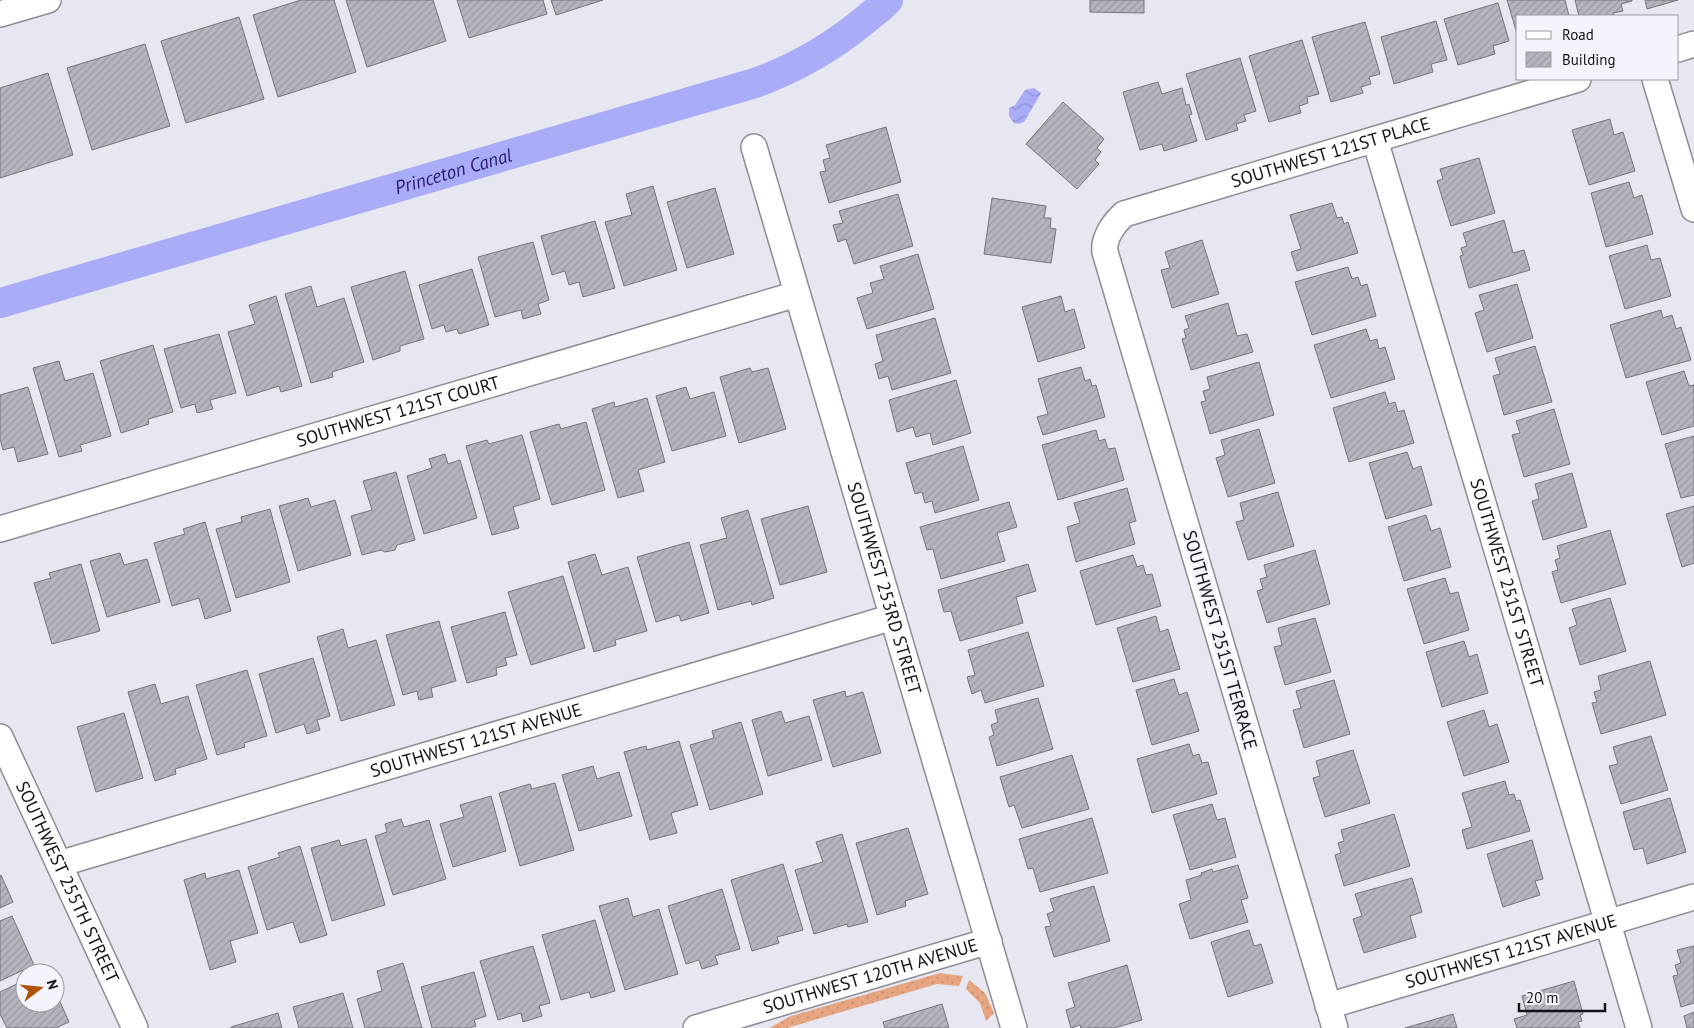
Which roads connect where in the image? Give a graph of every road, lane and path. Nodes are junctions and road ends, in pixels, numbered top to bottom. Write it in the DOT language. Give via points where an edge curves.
graph roads {
  1 [pos="48,0"];
  2 [pos="0,14"];
  3 [pos="1694,44"];
  4 [pos="1679,49"];
  5 [pos="1575,80"];
  6 [pos="1655,80"];
  7 [pos="1375,140"];
  8 [pos="754,147"];
  9 [pos="1694,209"];
  10 [pos="1105,252"];
  11 [pos="797,294"];
  12 [pos="0,529"];
  13 [pos="893,617"];
  14 [pos="0,737"];
  15 [pos="59,864"];
  16 [pos="1694,897"];
  17 [pos="1608,923"];
  18 [pos="989,940"];
  19 [pos="1332,1017"];
  20 [pos="711,1026"];
  21 [pos="135,1028"];
  22 [pos="1014,1028"];
  23 [pos="1639,1028"];
  1 -- 2 [label="street"];
  3 -- 4 [label="street"];
  5 -- 7 [label="street, SOUTHWEST 121ST PLACE"];
  6 -- 9 [label="street"];
  7 -- 10 [label="street, SOUTHWEST 121ST PLACE" via="1124,214 1108,236"];
  7 -- 17 [label="street, SOUTHWEST 251ST STREET"];
  8 -- 11 [label="street, SOUTHWEST 253RD STREET"];
  10 -- 19 [label="street, SOUTHWEST 251ST TERRACE"];
  11 -- 12 [label="street, SOUTHWEST 121ST COURT"];
  11 -- 13 [label="street, SOUTHWEST 253RD STREET"];
  13 -- 15 [label="street, SOUTHWEST 121ST AVENUE"];
  13 -- 18 [label="street, SOUTHWEST 253RD STREET"];
  14 -- 15 [label="street, SOUTHWEST 255TH STREET"];
  15 -- 21 [label="street, SOUTHWEST 255TH STREET"];
  16 -- 17 [label="street, SOUTHWEST 121ST AVENUE"];
  17 -- 19 [label="street, SOUTHWEST 121ST AVENUE"];
  17 -- 23 [label="street, SOUTHWEST 251ST STREET"];
  18 -- 20 [label="street, SOUTHWEST 120TH AVENUE"];
  18 -- 22 [label="street, SOUTHWEST 253RD STREET"];
}
